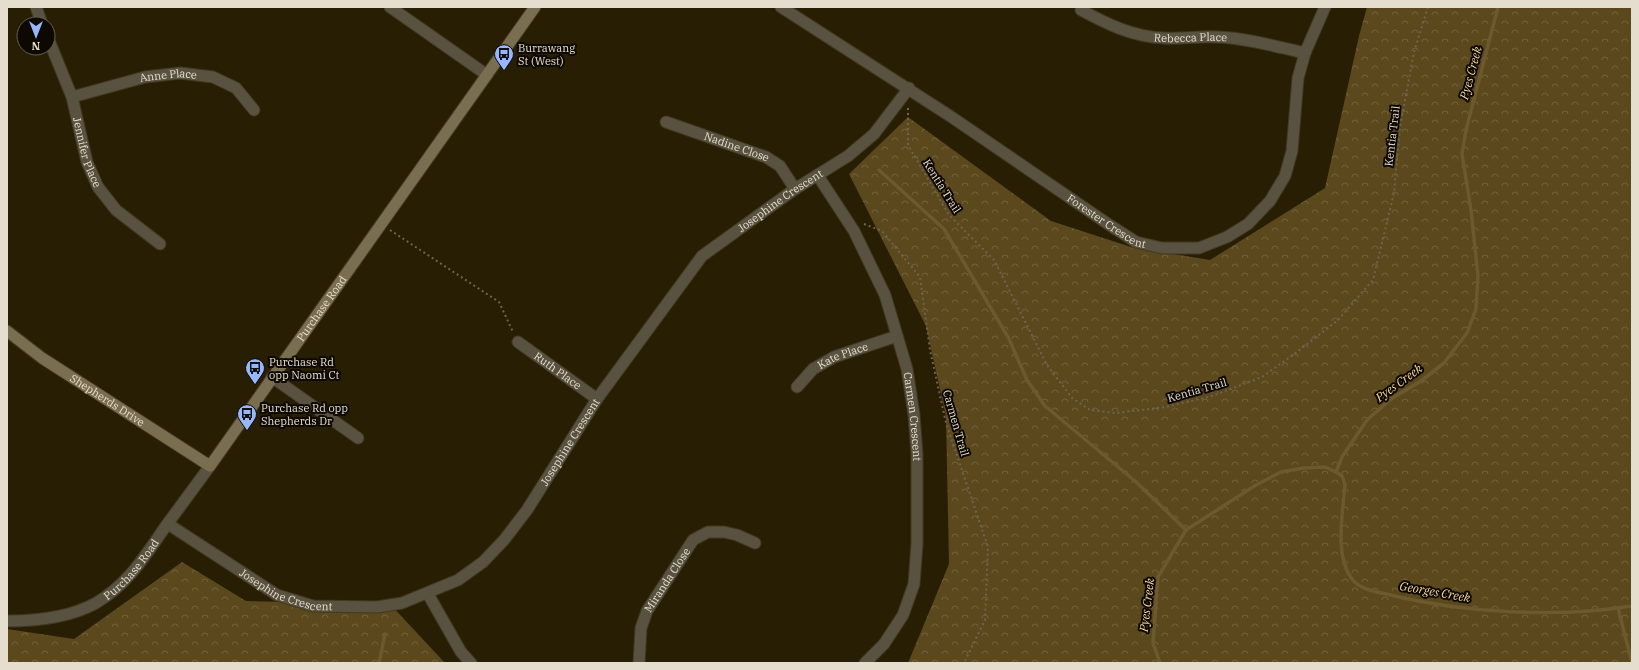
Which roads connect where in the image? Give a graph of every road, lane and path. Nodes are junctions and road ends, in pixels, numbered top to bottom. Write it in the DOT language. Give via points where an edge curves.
graph roads {
  1 [pos="390,7"];
  2 [pos="535,7"];
  3 [pos="781,7"];
  4 [pos="1325,7"];
  5 [pos="1428,7"];
  6 [pos="1081,10"];
  7 [pos="1305,53"];
  8 [pos="55,56"];
  9 [pos="487,75"];
  10 [pos="908,88"];
  11 [pos="72,98"];
  12 [pos="254,110"];
  13 [pos="666,122"];
  14 [pos="818,176"];
  15 [pos="795,190"];
  16 [pos="846,218"];
  17 [pos="381,224"];
  18 [pos="160,244"];
  19 [pos="7,331"];
  20 [pos="897,336"];
  21 [pos="518,342"];
  22 [pos="272,377"];
  23 [pos="797,387"];
  24 [pos="597,400"];
  25 [pos="358,438"];
  26 [pos="210,466"];
  27 [pos="168,524"];
  28 [pos="756,543"];
  29 [pos="428,594"];
  30 [pos="7,621"];
  31 [pos="471,663"];
  32 [pos="639,663"];
  33 [pos="865,663"];
  34 [pos="964,663"];
  1 -- 9 [label="street"];
  2 -- 9 [label="main road, Purchase Road"];
  3 -- 10 [label="street, Forester Crescent"];
  4 -- 7 [label="street, Forester Crescent"];
  5 -- 10 [label="path, Kentia Trail" via="1414,52 1400,126 1394,194 1373,280 1338,320 1262,377 1212,396 1166,407 1115,413 1090,410 1072,398 1047,365 994,260 949,215 908,145"];
  6 -- 7 [label="street, Rebecca Place" via="1105,24 1134,34 1163,38 1236,38"];
  7 -- 10 [label="street, Forester Crescent" via="1298,78 1292,151 1285,176 1270,201 1248,224 1227,237 1199,248 1162,248 1136,242"];
  8 -- 11 [label="street, Jennifer Place"];
  9 -- 17 [label="main road, Purchase Road"];
  10 -- 14 [label="street, Josephine Crescent" via="874,134"];
  11 -- 12 [label="street, Anne Place" via="145,77 180,73 213,77 236,88"];
  11 -- 18 [label="street, Jennifer Place" via="87,162 98,187 116,210"];
  13 -- 15 [label="street, Nadine Close" via="766,157 780,166"];
  14 -- 15 [label="street, Josephine Crescent"];
  14 -- 16 [label="street, Carmen Crescent"];
  15 -- 24 [label="street, Josephine Crescent" via="702,256"];
  16 -- 20 [label="street, Carmen Crescent" via="885,295"];
  16 -- 34 [label="path, Carmen Trail" via="882,231 920,277 930,350 946,423 988,547 985,620"];
  17 -- 21 [label="path" via="499,302"];
  17 -- 22 [label="main road, Purchase Road"];
  19 -- 26 [label="main road, Shepherds Drive" via="42,358"];
  20 -- 23 [label="street, Kate Place" via="834,357 813,369"];
  20 -- 33 [label="street, Carmen Crescent" via="907,369 917,454 917,544 914,584 902,615 884,644"];
  21 -- 24 [label="street, Ruth Place"];
  22 -- 25 [label="street"];
  22 -- 26 [label="main road, Purchase Road"];
  24 -- 29 [label="street, Josephine Crescent" via="504,540 483,562 458,580"];
  26 -- 27 [label="street, Purchase Road"];
  27 -- 29 [label="street, Josephine Crescent" via="277,595 313,606 377,607 402,603"];
  27 -- 30 [label="street, Purchase Road" via="139,565 120,586 95,604 60,617"];
  28 -- 32 [label="street, Miranda Close" via="724,532 708,532 693,540 647,610 641,628"];
  29 -- 31 [label="street" via="461,652"];
}
